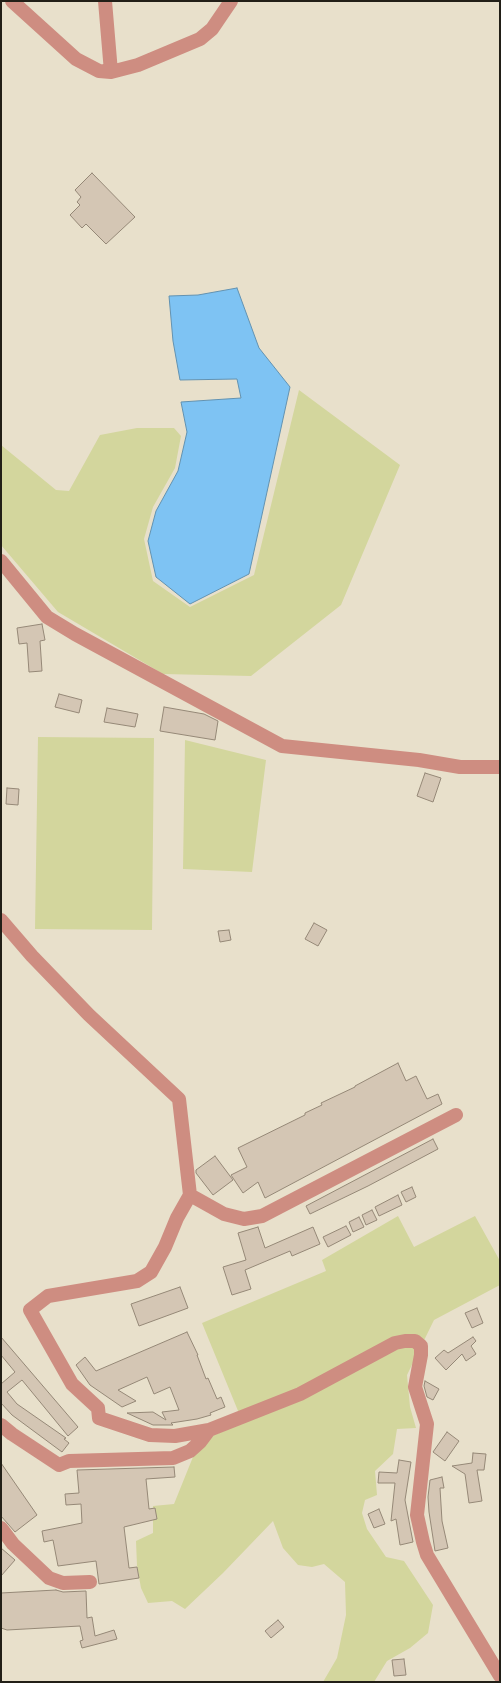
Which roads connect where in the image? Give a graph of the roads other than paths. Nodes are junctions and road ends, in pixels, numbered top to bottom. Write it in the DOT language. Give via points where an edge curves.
graph roads {
  1 [pos="12,1"];
  2 [pos="105,1"];
  3 [pos="231,1"];
  4 [pos="111,72"];
  5 [pos="1,561"];
  6 [pos="500,767"];
  7 [pos="1,920"];
  8 [pos="456,1115"];
  9 [pos="190,1196"];
  10 [pos="1,1424"];
  11 [pos="209,1430"];
  12 [pos="1,1528"];
  13 [pos="90,1582"];
  14 [pos="500,1676"];
  1 -- 4 [label="street" via="76,59"];
  2 -- 4 [label="street"];
  3 -- 4 [label="street" via="212,29 200,39 138,66"];
  5 -- 6 [label="street" via="47,617 282,746 460,767"];
  7 -- 9 [label="street" via="89,1015 179,1099"];
  8 -- 9 [label="street" via="262,1216 244,1219 224,1214"];
  9 -- 11 [label="street" via="151,1272 137,1281 48,1296 30,1310 72,1384 98,1408 99,1418 150,1436 175,1436"];
  10 -- 11 [label="street" via="59,1465 69,1461 173,1458 190,1451"];
  11 -- 14 [label="street" via="300,1394 394,1343 415,1341 420,1346 421,1355 415,1387 427,1424 417,1515 422,1542"];
  12 -- 13 [label="street" via="49,1578 63,1582"];
}
